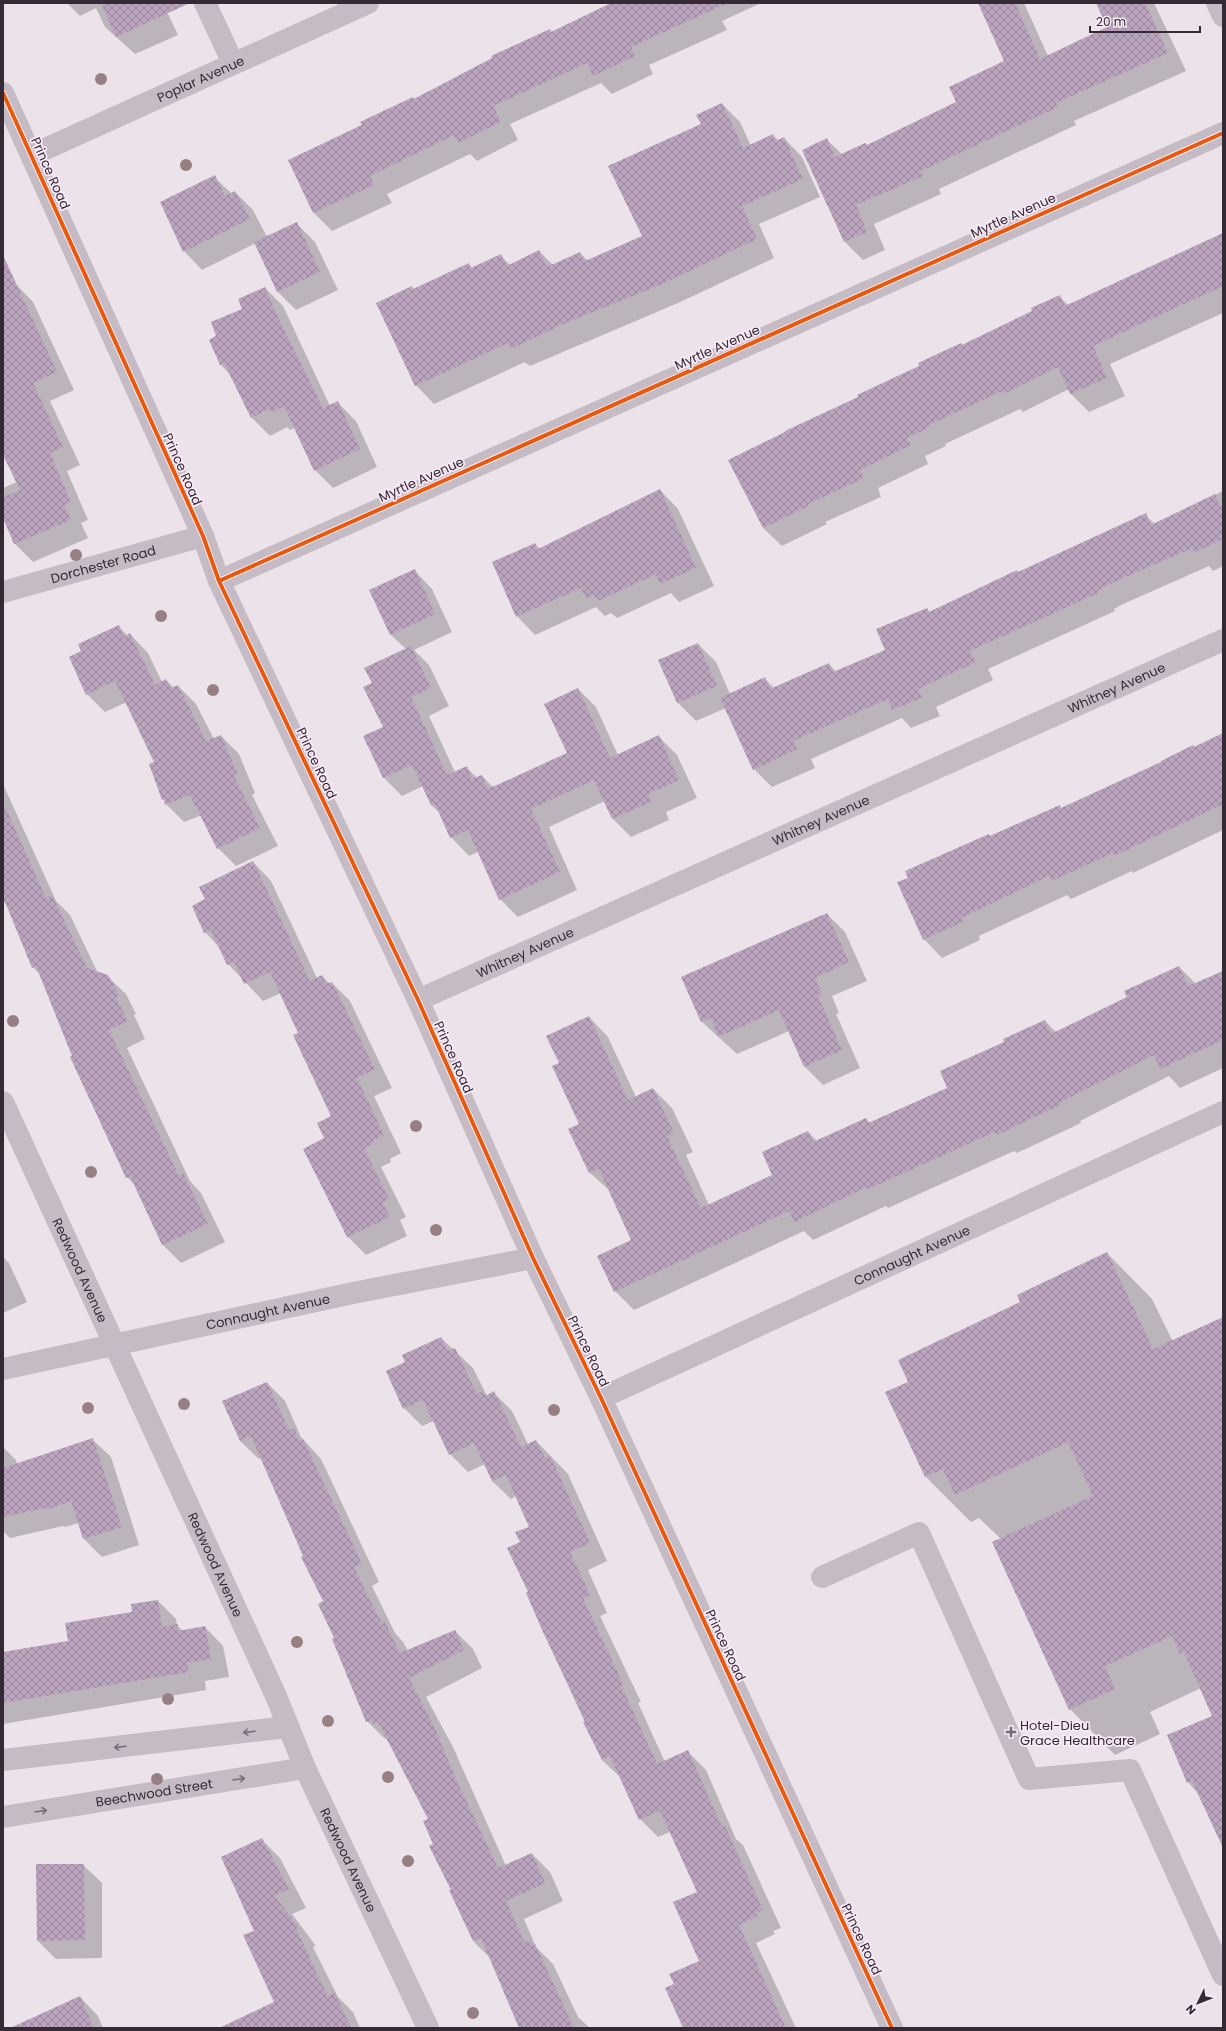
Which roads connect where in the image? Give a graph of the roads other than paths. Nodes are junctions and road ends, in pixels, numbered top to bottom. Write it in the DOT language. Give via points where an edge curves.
graph roads {
  1 [pos="205,3"];
  2 [pos="368,3"];
  3 [pos="1217,3"];
  4 [pos="1223,16"];
  5 [pos="233,64"];
  6 [pos="3,93"];
  7 [pos="1223,133"];
  8 [pos="32,155"];
  9 [pos="202,536"];
  10 [pos="220,581"];
  11 [pos="3,592"];
  12 [pos="1223,640"];
  13 [pos="418,1000"];
  14 [pos="3,1102"];
  15 [pos="1223,1112"];
  16 [pos="533,1258"];
  17 [pos="114,1344"];
  18 [pos="3,1369"];
  19 [pos="601,1398"];
  20 [pos="822,1577"];
  21 [pos="288,1727"];
  22 [pos="3,1760"];
  23 [pos="305,1768"];
  24 [pos="3,1817"];
  25 [pos="1223,1975"];
  26 [pos="428,2028"];
  27 [pos="892,2028"];
  1 -- 5 [label="street"];
  2 -- 5 [label="street, Poplar Avenue"];
  3 -- 4 [label="street"];
  5 -- 8 [label="street, Poplar Avenue"];
  6 -- 8 [label="street, Prince Road"];
  7 -- 10 [label="street, Myrtle Avenue"];
  8 -- 9 [label="street, Prince Road"];
  9 -- 10 [label="street, Prince Road"];
  9 -- 11 [label="street, Dorchester Road"];
  10 -- 13 [label="street, Prince Road"];
  12 -- 13 [label="street, Whitney Avenue"];
  13 -- 16 [label="street, Prince Road"];
  14 -- 17 [label="street, Redwood Avenue"];
  15 -- 19 [label="street, Connaught Avenue"];
  16 -- 17 [label="street, Connaught Avenue"];
  16 -- 19 [label="street, Prince Road"];
  17 -- 18 [label="street, Connaught Avenue"];
  17 -- 21 [label="street, Redwood Avenue"];
  19 -- 27 [label="street, Prince Road"];
  20 -- 25 [label="street" via="919,1533 1029,1779 1130,1770"];
  21 -- 22 [label="street, one-way"];
  21 -- 23 [label="street, Redwood Avenue"];
  24 -- 23 [label="street, Beechwood Street, one-way"];
  23 -- 26 [label="street, Redwood Avenue"];
}
